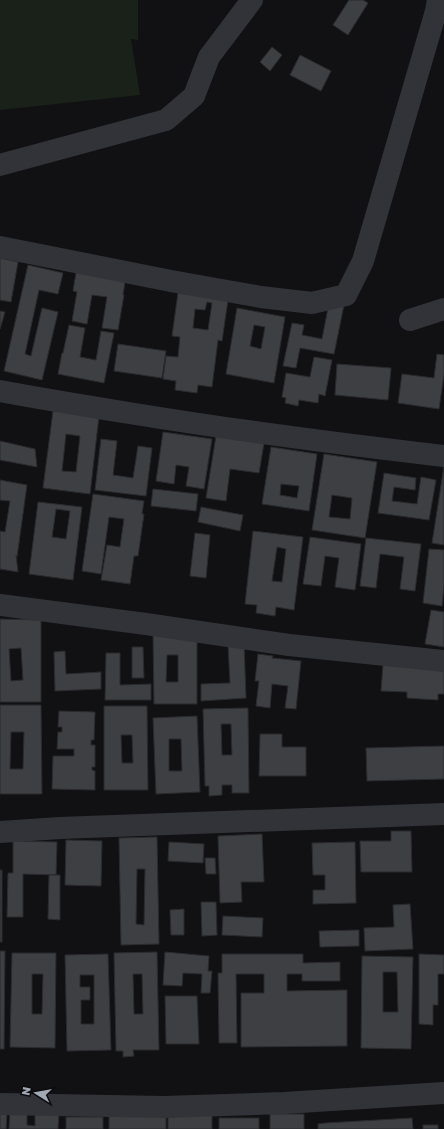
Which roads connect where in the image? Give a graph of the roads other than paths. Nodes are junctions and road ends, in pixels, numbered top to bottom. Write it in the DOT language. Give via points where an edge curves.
graph roads {
  1 [pos="252,0"];
  2 [pos="438,0"];
  3 [pos="0,165"];
  4 [pos="0,247"];
  5 [pos="444,309"];
  6 [pos="410,320"];
  7 [pos="0,391"];
  8 [pos="444,456"];
  9 [pos="0,605"];
  10 [pos="444,661"];
  11 [pos="444,814"];
  12 [pos="0,832"];
  13 [pos="444,1093"];
  14 [pos="0,1104"];
  1 -- 3 [label="street" via="209,57 194,96 166,120"];
  2 -- 4 [label="street" via="363,261 346,295 312,303 261,297"];
  5 -- 6 [label="street"];
  7 -- 8 [label="street" via="220,428"];
  9 -- 10 [label="street" via="289,645"];
  11 -- 12 [label="street"];
  13 -- 14 [label="street" via="164,1107"];
}
